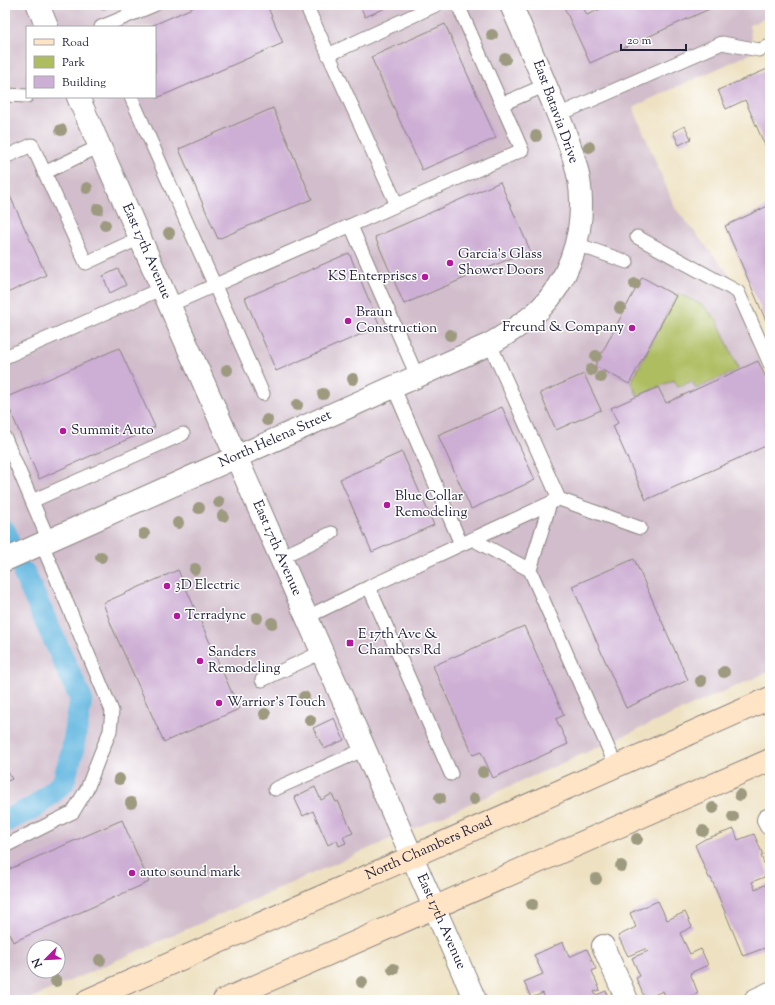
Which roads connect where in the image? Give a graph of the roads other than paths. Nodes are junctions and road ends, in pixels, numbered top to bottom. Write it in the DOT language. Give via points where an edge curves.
graph roads {
  1 [pos="38,5"];
  2 [pos="154,5"];
  3 [pos="306,5"];
  4 [pos="436,5"];
  5 [pos="458,5"];
  6 [pos="511,5"];
  7 [pos="47,26"];
  8 [pos="103,26"];
  9 [pos="770,46"];
  10 [pos="328,55"];
  11 [pos="546,85"];
  12 [pos="5,95"];
  13 [pos="26,96"];
  14 [pos="78,98"];
  15 [pos="131,98"];
  16 [pos="502,104"];
  17 [pos="558,115"];
  18 [pos="100,146"];
  19 [pos="5,157"];
  20 [pos="44,173"];
  21 [pos="397,205"];
  22 [pos="351,226"];
  23 [pos="636,237"];
  24 [pos="140,238"];
  25 [pos="576,244"];
  26 [pos="628,262"];
  27 [pos="215,286"];
  28 [pos="166,297"];
  29 [pos="540,309"];
  30 [pos="490,344"];
  31 [pos="5,357"];
  32 [pos="770,364"];
  33 [pos="417,376"];
  34 [pos="393,386"];
  35 [pos="263,394"];
  36 [pos="183,434"];
  37 [pos="5,438"];
  38 [pos="237,457"];
  39 [pos="32,501"];
  40 [pos="555,501"];
  41 [pos="640,528"];
  42 [pos="332,533"];
  43 [pos="46,542"];
  44 [pos="466,542"];
  45 [pos="281,557"];
  46 [pos="5,560"];
  47 [pos="530,570"];
  48 [pos="369,587"];
  49 [pos="307,617"];
  50 [pos="322,652"];
  51 [pos="262,680"];
  52 [pos="770,698"];
  53 [pos="365,748"];
  54 [pos="770,760"];
  55 [pos="616,766"];
  56 [pos="451,774"];
  57 [pos="275,789"];
  58 [pos="5,846"];
  59 [pos="412,857"];
  60 [pos="433,907"];
  61 [pos="604,946"];
  62 [pos="770,993"];
  63 [pos="88,1000"];
  64 [pos="224,1000"];
  65 [pos="475,1000"];
  66 [pos="627,1000"];
  67 [pos="755,1000"];
  1 -- 7 [label="street"];
  2 -- 8 [label="lane"];
  3 -- 10 [label="lane"];
  4 -- 10 [label="lane"];
  5 -- 16 [label="lane"];
  6 -- 11 [label="street, East Batavia Drive"];
  9 -- 17 [label="lane" via="759,50 722,43"];
  10 -- 21 [label="lane"];
  11 -- 16 [label="lane"];
  11 -- 17 [label="street, East Batavia Drive"];
  12 -- 13 [label="lane"];
  14 -- 18 [label="street, East 17th Avenue"];
  15 -- 27 [label="lane"];
  16 -- 21 [label="lane" via="522,150"];
  17 -- 25 [label="street, East Batavia Drive" via="575,166 582,200 581,227"];
  18 -- 20 [label="lane"];
  18 -- 24 [label="street, East 17th Avenue"];
  19 -- 20 [label="lane" via="32,145"];
  20 -- 24 [label="lane" via="86,263"];
  21 -- 22 [label="lane"];
  22 -- 27 [label="lane"];
  22 -- 33 [label="lane"];
  23 -- 32 [label="lane" via="738,292"];
  24 -- 28 [label="street, East 17th Avenue"];
  25 -- 26 [label="lane"];
  25 -- 29 [label="street, East Batavia Drive" via="573,256 556,288"];
  27 -- 28 [label="lane"];
  27 -- 35 [label="lane"];
  28 -- 31 [label="lane"];
  28 -- 38 [label="street, East 17th Avenue"];
  29 -- 30 [label="street, North Helena Street" via="514,330"];
  30 -- 33 [label="street, North Helena Street"];
  30 -- 40 [label="lane"];
  33 -- 34 [label="street, North Helena Street"];
  34 -- 38 [label="street, North Helena Street"];
  34 -- 44 [label="lane"];
  36 -- 39 [label="lane"];
  37 -- 39 [label="lane"];
  38 -- 43 [label="street, North Helena Street"];
  38 -- 45 [label="street, East 17th Avenue"];
  39 -- 43 [label="lane"];
  40 -- 41 [label="lane"];
  40 -- 44 [label="lane"];
  40 -- 47 [label="lane"];
  42 -- 45 [label="lane"];
  43 -- 46 [label="street, North Helena Street"];
  43 -- 58 [label="lane" via="112,711 110,731 87,789 74,812"];
  44 -- 47 [label="lane"];
  44 -- 48 [label="lane"];
  45 -- 49 [label="street, East 17th Avenue"];
  47 -- 55 [label="lane"];
  48 -- 49 [label="lane"];
  48 -- 56 [label="lane"];
  49 -- 50 [label="street, East 17th Avenue"];
  50 -- 51 [label="lane"];
  50 -- 53 [label="street, East 17th Avenue"];
  52 -- 55 [label="main road, North Chambers Road"];
  53 -- 57 [label="lane"];
  53 -- 59 [label="street, East 17th Avenue"];
  54 -- 60 [label="main road"];
  55 -- 59 [label="main road, North Chambers Road"];
  59 -- 60 [label="street, East 17th Avenue"];
  59 -- 63 [label="main road, North Chambers Road"];
  60 -- 64 [label="main road"];
  60 -- 65 [label="street, East 17th Avenue"];
  61 -- 66 [label="street"];
  62 -- 67 [label="street"];
}
